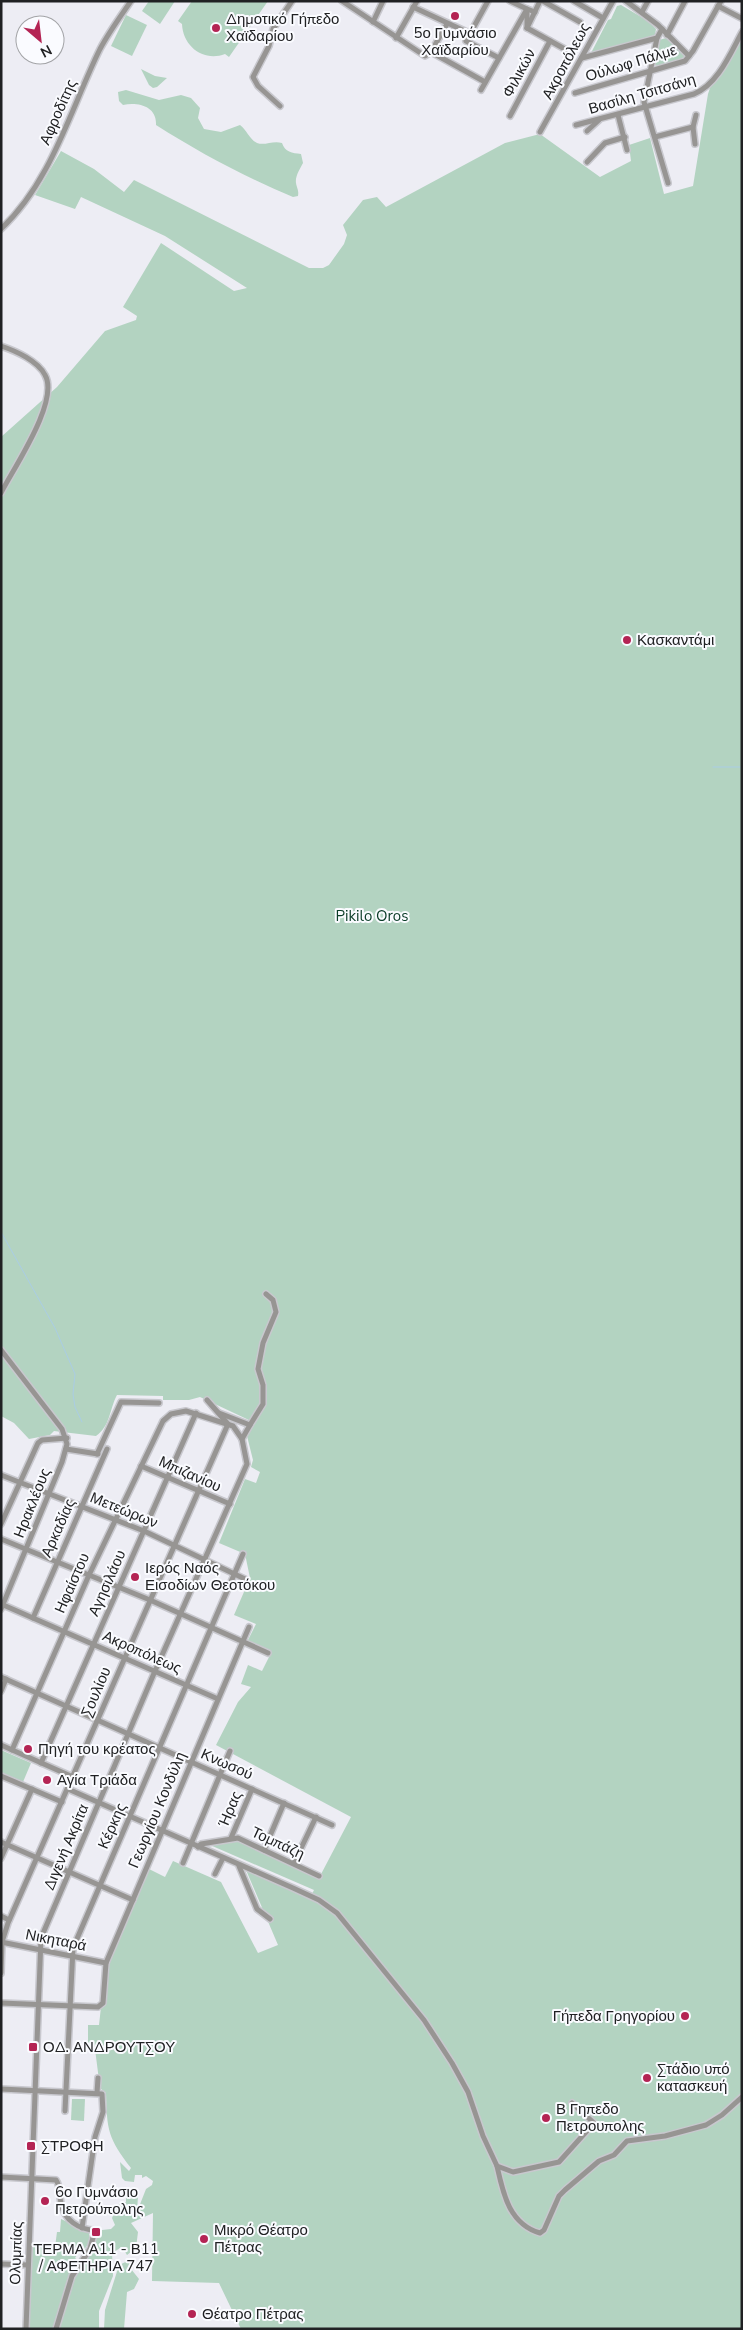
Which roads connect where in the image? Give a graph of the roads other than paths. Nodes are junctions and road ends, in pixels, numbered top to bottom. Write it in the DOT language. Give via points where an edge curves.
graph roads {
  1 [pos="131,1"];
  2 [pos="292,1"];
  3 [pos="342,1"];
  4 [pos="383,1"];
  5 [pos="417,1"];
  6 [pos="488,1"];
  7 [pos="510,1"];
  8 [pos="542,1"];
  9 [pos="574,1"];
  10 [pos="613,1"];
  11 [pos="626,1"];
  12 [pos="648,1"];
  13 [pos="685,1"];
  14 [pos="349,3"];
  15 [pos="720,4"];
  16 [pos="413,7"];
  17 [pos="527,9"];
  18 [pos="535,12"];
  19 [pos="642,12"];
  20 [pos="603,18"];
  21 [pos="741,18"];
  22 [pos="373,22"];
  23 [pos="580,22"];
  24 [pos="447,24"];
  25 [pos="527,28"];
  26 [pos="662,29"];
  27 [pos="742,32"];
  28 [pos="468,33"];
  29 [pos="666,35"];
  30 [pos="396,38"];
  31 [pos="657,38"];
  32 [pos="550,42"];
  33 [pos="431,52"];
  34 [pos="572,54"];
  35 [pos="690,56"];
  36 [pos="498,58"];
  37 [pos="581,58"];
  38 [pos="651,72"];
  39 [pos="486,82"];
  40 [pos="481,90"];
  41 [pos="575,93"];
  42 [pos="280,106"];
  43 [pos="645,107"];
  44 [pos="618,115"];
  45 [pos="696,115"];
  46 [pos="510,116"];
  47 [pos="599,120"];
  48 [pos="576,125"];
  49 [pos="693,127"];
  50 [pos="587,131"];
  51 [pos="540,132"];
  52 [pos="625,137"];
  53 [pos="655,137"];
  54 [pos="694,144"];
  55 [pos="627,150"];
  56 [pos="588,162"];
  57 [pos="668,182"];
  58 [pos="1,229"];
  59 [pos="1,346"];
  60 [pos="1,494"];
  61 [pos="266,1294"];
  62 [pos="1,1350"];
  63 [pos="207,1400"];
  64 [pos="159,1403"];
  65 [pos="216,1412"];
  66 [pos="196,1413"];
  67 [pos="228,1424"];
  68 [pos="250,1425"];
  69 [pos="66,1438"];
  70 [pos="242,1439"];
  71 [pos="66,1449"];
  72 [pos="107,1449"];
  73 [pos="96,1454"];
  74 [pos="104,1455"];
  75 [pos="141,1466"];
  76 [pos="1,1475"];
  77 [pos="168,1477"];
  78 [pos="21,1483"];
  79 [pos="198,1491"];
  80 [pos="50,1494"];
  81 [pos="230,1504"];
  82 [pos="82,1507"];
  83 [pos="114,1520"];
  84 [pos="1,1524"];
  85 [pos="144,1531"];
  86 [pos="1,1539"];
  87 [pos="173,1545"];
  88 [pos="26,1549"];
  89 [pos="243,1554"];
  90 [pos="206,1560"];
  91 [pos="56,1562"];
  92 [pos="235,1574"];
  93 [pos="89,1575"];
  94 [pos="245,1579"];
  95 [pos="119,1587"];
  96 [pos="150,1600"];
  97 [pos="2,1606"];
  98 [pos="181,1616"];
  99 [pos="33,1618"];
  100 [pos="250,1627"];
  101 [pos="210,1628"];
  102 [pos="65,1632"];
  103 [pos="243,1642"];
  104 [pos="94,1644"];
  105 [pos="268,1653"];
  106 [pos="124,1658"];
  107 [pos="155,1671"];
  108 [pos="4,1678"];
  109 [pos="188,1686"];
  110 [pos="1,1691"];
  111 [pos="38,1692"];
  112 [pos="218,1699"];
  113 [pos="67,1705"];
  114 [pos="98,1720"];
  115 [pos="129,1735"];
  116 [pos="1,1745"];
  117 [pos="161,1748"];
  118 [pos="12,1750"];
  119 [pos="230,1750"];
  120 [pos="191,1762"];
  121 [pos="42,1763"];
  122 [pos="221,1775"];
  123 [pos="1,1776"];
  124 [pos="73,1777"];
  125 [pos="32,1789"];
  126 [pos="68,1789"];
  127 [pos="252,1789"];
  128 [pos="62,1802"];
  129 [pos="99,1802"];
  130 [pos="284,1803"];
  131 [pos="131,1815"];
  132 [pos="316,1817"];
  133 [pos="332,1825"];
  134 [pos="162,1830"];
  135 [pos="231,1838"];
  136 [pos="4,1843"];
  137 [pos="191,1844"];
  138 [pos="198,1847"];
  139 [pos="264,1850"];
  140 [pos="1,1858"];
  141 [pos="37,1858"];
  142 [pos="223,1858"];
  143 [pos="183,1863"];
  144 [pos="294,1863"];
  145 [pos="239,1866"];
  146 [pos="68,1872"];
  147 [pos="215,1874"];
  148 [pos="319,1876"];
  149 [pos="100,1885"];
  150 [pos="133,1900"];
  151 [pos="1,1916"];
  152 [pos="270,1919"];
  153 [pos="9,1920"];
  154 [pos="2,1942"];
  155 [pos="39,1950"];
  156 [pos="71,1956"];
  157 [pos="106,1963"];
  158 [pos="1,1973"];
  159 [pos="1,2003"];
  160 [pos="38,2004"];
  161 [pos="70,2005"];
  162 [pos="98,2078"];
  163 [pos="1,2089"];
  164 [pos="35,2091"];
  165 [pos="67,2092"];
  166 [pos="99,2093"];
  167 [pos="742,2097"];
  168 [pos="572,2103"];
  169 [pos="65,2111"];
  170 [pos="497,2166"];
  171 [pos="1,2177"];
  172 [pos="31,2178"];
  173 [pos="82,2228"];
  174 [pos="1,2264"];
  175 [pos="28,2265"];
  176 [pos="26,2329"];
  177 [pos="56,2329"];
  1 -- 58 [label="street, Αφροδίτης" via="100,50 47,167 12,219"];
  2 -- 42 [label="street" via="272,29 269,46 253,77"];
  3 -- 14 [label="street"];
  4 -- 22 [label="street"];
  5 -- 16 [label="street"];
  6 -- 28 [label="street"];
  7 -- 17 [label="street"];
  8 -- 18 [label="street"];
  8 -- 23 [label="street"];
  9 -- 20 [label="street"];
  10 -- 20 [label="street, Ακροπόλεως"];
  11 -- 19 [label="street"];
  12 -- 19 [label="street"];
  13 -- 29 [label="street"];
  14 -- 22 [label="street"];
  15 -- 21 [label="street"];
  15 -- 35 [label="street, Ούλωφ Πάλμε"];
  16 -- 24 [label="street"];
  16 -- 30 [label="street"];
  17 -- 18 [label="street"];
  17 -- 25 [label="street"];
  17 -- 36 [label="street"];
  18 -- 25 [label="street"];
  19 -- 26 [label="street"];
  20 -- 37 [label="street, Ακροπόλεως"];
  22 -- 30 [label="street"];
  24 -- 28 [label="street"];
  24 -- 33 [label="street"];
  25 -- 32 [label="street"];
  26 -- 29 [label="street"];
  26 -- 31 [label="street"];
  27 -- 43 [label="street, Βασίλη Τσιτσάνη" via="706,89"];
  28 -- 36 [label="street" via="467,43"];
  29 -- 35 [label="street"];
  30 -- 33 [label="street" via="425,56"];
  31 -- 37 [label="street"];
  31 -- 38 [label="street"];
  32 -- 34 [label="street"];
  32 -- 46 [label="street, Φιλικών"];
  33 -- 39 [label="street"];
  35 -- 38 [label="street, Ούλωφ Πάλμε" via="680,63"];
  36 -- 39 [label="street"];
  37 -- 51 [label="street, Ακροπόλεως"];
  38 -- 41 [label="street, Ούλωφ Πάλμε"];
  38 -- 43 [label="street"];
  39 -- 40 [label="street"];
  43 -- 44 [label="street, Βασίλη Τσιτσάνη"];
  43 -- 53 [label="street"];
  44 -- 47 [label="street, Βασίλη Τσιτσάνη"];
  44 -- 52 [label="street"];
  45 -- 49 [label="street"];
  47 -- 48 [label="street, Βασίλη Τσιτσάνη"];
  47 -- 50 [label="street"];
  49 -- 53 [label="street"];
  49 -- 54 [label="street"];
  52 -- 55 [label="street"];
  52 -- 56 [label="street" via="605,142"];
  53 -- 57 [label="street"];
  59 -- 60 [label="street" via="38,366 49,385 38,423"];
  61 -- 68 [label="street" via="273,1300 276,1312 263,1344 258,1369 263,1385 263,1404"];
  62 -- 69 [label="street" via="62,1428"];
  63 -- 65 [label="street"];
  64 -- 73 [label="street" via="121,1402"];
  65 -- 67 [label="street"];
  65 -- 68 [label="street"];
  66 -- 67 [label="street"];
  66 -- 75 [label="street, Ηφαίστου" via="178,1412 163,1421"];
  66 -- 77 [label="street, Αγησιλάου"];
  67 -- 70 [label="street" via="236,1428"];
  67 -- 79 [label="street, Σουλίου"];
  68 -- 70 [label="street"];
  69 -- 71 [label="street, Ηρακλέους"];
  69 -- 78 [label="street" via="39,1441"];
  70 -- 81 [label="street, Διγενή Ακρίτα" via="247,1464"];
  71 -- 73 [label="street"];
  71 -- 80 [label="street, Ηρακλέους"];
  72 -- 74 [label="street, Αρκαδίας"];
  73 -- 74 [label="street"];
  74 -- 82 [label="street, Αρκαδίας"];
  75 -- 77 [label="street, Μπιζανίου"];
  75 -- 83 [label="street, Ηφαίστου"];
  76 -- 78 [label="street, Μετεώρων"];
  77 -- 79 [label="street, Μπιζανίου"];
  77 -- 85 [label="street, Αγησιλάου"];
  78 -- 80 [label="street, Μετεώρων"];
  78 -- 84 [label="street"];
  79 -- 81 [label="street, Μπιζανίου"];
  79 -- 87 [label="street, Σουλίου"];
  80 -- 82 [label="street, Μετεώρων"];
  80 -- 88 [label="street, Ηρακλέους"];
  81 -- 90 [label="street, Διγενή Ακρίτα"];
  82 -- 83 [label="street, Μετεώρων"];
  82 -- 91 [label="street, Αρκαδίας"];
  83 -- 85 [label="street, Μετεώρων"];
  83 -- 93 [label="street, Ηφαίστου"];
  85 -- 87 [label="street, Μετεώρων"];
  85 -- 95 [label="street, Αγησιλάου"];
  86 -- 88 [label="street"];
  87 -- 90 [label="street, Μετεώρων"];
  87 -- 96 [label="street, Σουλίου"];
  88 -- 91 [label="street"];
  88 -- 97 [label="street, Ηρακλέους"];
  89 -- 92 [label="street, Κέρκης"];
  90 -- 92 [label="street, Μετεώρων"];
  90 -- 98 [label="street, Διγενή Ακρίτα"];
  91 -- 93 [label="street"];
  91 -- 99 [label="street, Αρκαδίας"];
  92 -- 94 [label="street, Μετεώρων"];
  92 -- 101 [label="street, Κέρκης"];
  93 -- 95 [label="street"];
  93 -- 102 [label="street, Ηφαίστου"];
  95 -- 96 [label="street"];
  95 -- 104 [label="street, Αγησιλάου"];
  96 -- 98 [label="street"];
  96 -- 106 [label="street, Σουλίου"];
  97 -- 99 [label="street, Ακροπόλεως"];
  98 -- 101 [label="street"];
  98 -- 107 [label="street, Διγενή Ακρίτα"];
  99 -- 102 [label="street, Ακροπόλεως"];
  100 -- 103 [label="street, Γεωργίου Κονδύλη"];
  101 -- 103 [label="street"];
  101 -- 109 [label="street, Κέρκης"];
  102 -- 104 [label="street, Ακροπόλεως"];
  102 -- 111 [label="street, Ηφαίστου"];
  103 -- 105 [label="street"];
  103 -- 112 [label="street, Γεωργίου Κονδύλη"];
  104 -- 106 [label="street, Ακροπόλεως"];
  104 -- 113 [label="street, Αγησιλάου"];
  106 -- 107 [label="street, Ακροπόλεως"];
  106 -- 114 [label="street, Σουλίου"];
  107 -- 109 [label="street, Ακροπόλεως"];
  107 -- 115 [label="street, Διγενή Ακρίτα"];
  108 -- 110 [label="street"];
  108 -- 111 [label="street, Κνωσού"];
  109 -- 112 [label="street, Ακροπόλεως"];
  109 -- 117 [label="street, Κέρκης"];
  111 -- 113 [label="street, Κνωσού"];
  111 -- 118 [label="street, Ηφαίστου"];
  112 -- 120 [label="street, Γεωργίου Κονδύλη"];
  113 -- 114 [label="street, Κνωσού"];
  113 -- 121 [label="street, Αγησιλάου"];
  114 -- 115 [label="street, Κνωσού"];
  114 -- 124 [label="street, Σουλίου"];
  115 -- 117 [label="street, Κνωσού"];
  115 -- 129 [label="street, Διγενή Ακρίτα"];
  116 -- 118 [label="street"];
  117 -- 120 [label="street, Κνωσού"];
  117 -- 131 [label="street, Κέρκης"];
  118 -- 121 [label="street"];
  119 -- 122 [label="street"];
  120 -- 122 [label="street, Κνωσού"];
  120 -- 134 [label="street, Γεωργίου Κονδύλη"];
  121 -- 124 [label="street"];
  122 -- 127 [label="street, Κνωσού"];
  122 -- 137 [label="street"];
  123 -- 125 [label="street"];
  124 -- 126 [label="street, Σουλίου"];
  125 -- 128 [label="street"];
  125 -- 136 [label="street"];
  126 -- 128 [label="street, Σουλίου"];
  126 -- 129 [label="street"];
  127 -- 130 [label="street, Κνωσού"];
  127 -- 135 [label="street, Ήρας"];
  128 -- 141 [label="street, Σουλίου"];
  129 -- 131 [label="street"];
  129 -- 146 [label="street, Διγενή Ακρίτα"];
  130 -- 132 [label="street, Κνωσού"];
  130 -- 139 [label="street"];
  131 -- 134 [label="street"];
  131 -- 149 [label="street, Κέρκης"];
  132 -- 133 [label="street, Κνωσού"];
  132 -- 144 [label="street"];
  134 -- 137 [label="street"];
  134 -- 150 [label="street, Γεωργίου Κονδύλη"];
  135 -- 138 [label="street, Τομπάζη"];
  135 -- 139 [label="street, Τομπάζη"];
  136 -- 140 [label="street"];
  136 -- 141 [label="street"];
  137 -- 138 [label="street"];
  137 -- 143 [label="street"];
  138 -- 142 [label="street"];
  139 -- 144 [label="street, Τομπάζη"];
  141 -- 146 [label="street"];
  141 -- 153 [label="street, Σουλίου"];
  142 -- 145 [label="street"];
  142 -- 147 [label="street"];
  144 -- 148 [label="street, Τομπάζη"];
  145 -- 152 [label="street" via="257,1909"];
  145 -- 170 [label="street" via="319,1900 337,1913 363,1942 424,2020 452,2063 468,2092"];
  146 -- 149 [label="street"];
  146 -- 155 [label="street, Διγενή Ακρίτα"];
  149 -- 150 [label="street"];
  149 -- 156 [label="street, Κέρκης"];
  150 -- 157 [label="street, Γεωργίου Κονδύλη"];
  151 -- 153 [label="street"];
  153 -- 154 [label="street, Σουλίου"];
  154 -- 155 [label="street, Νικηταρά"];
  154 -- 158 [label="street, Σουλίου"];
  155 -- 156 [label="street, Νικηταρά"];
  155 -- 160 [label="street, Διγενή Ακρίτα"];
  156 -- 157 [label="street, Νικηταρά"];
  156 -- 161 [label="street, Κέρκης"];
  157 -- 161 [label="street, Γεωργίου Κονδύλη" via="101,2006"];
  159 -- 160 [label="street"];
  160 -- 161 [label="street"];
  160 -- 164 [label="street, Διγενή Ακρίτα"];
  161 -- 165 [label="street, Κέρκης"];
  162 -- 166 [label="street"];
  163 -- 164 [label="street"];
  164 -- 165 [label="street"];
  164 -- 172 [label="street, Διγενή Ακρίτα"];
  165 -- 166 [label="street"];
  165 -- 169 [label="street, Κέρκης"];
  166 -- 173 [label="street" via="103,2112 95,2137"];
  167 -- 170 [label="street" via="706,2125 665,2136 627,2141 564,2190 540,2232 517,2217 507,2204"];
  168 -- 170 [label="street" via="594,2123 559,2162 513,2172"];
  171 -- 172 [label="street"];
  172 -- 173 [label="street" via="58,2182 64,2213"];
  172 -- 175 [label="street, Ολυμπίας"];
  173 -- 177 [label="street" via="95,2230 90,2249 72,2276"];
  174 -- 175 [label="street"];
  175 -- 176 [label="street, Ολυμπίας"];
}
